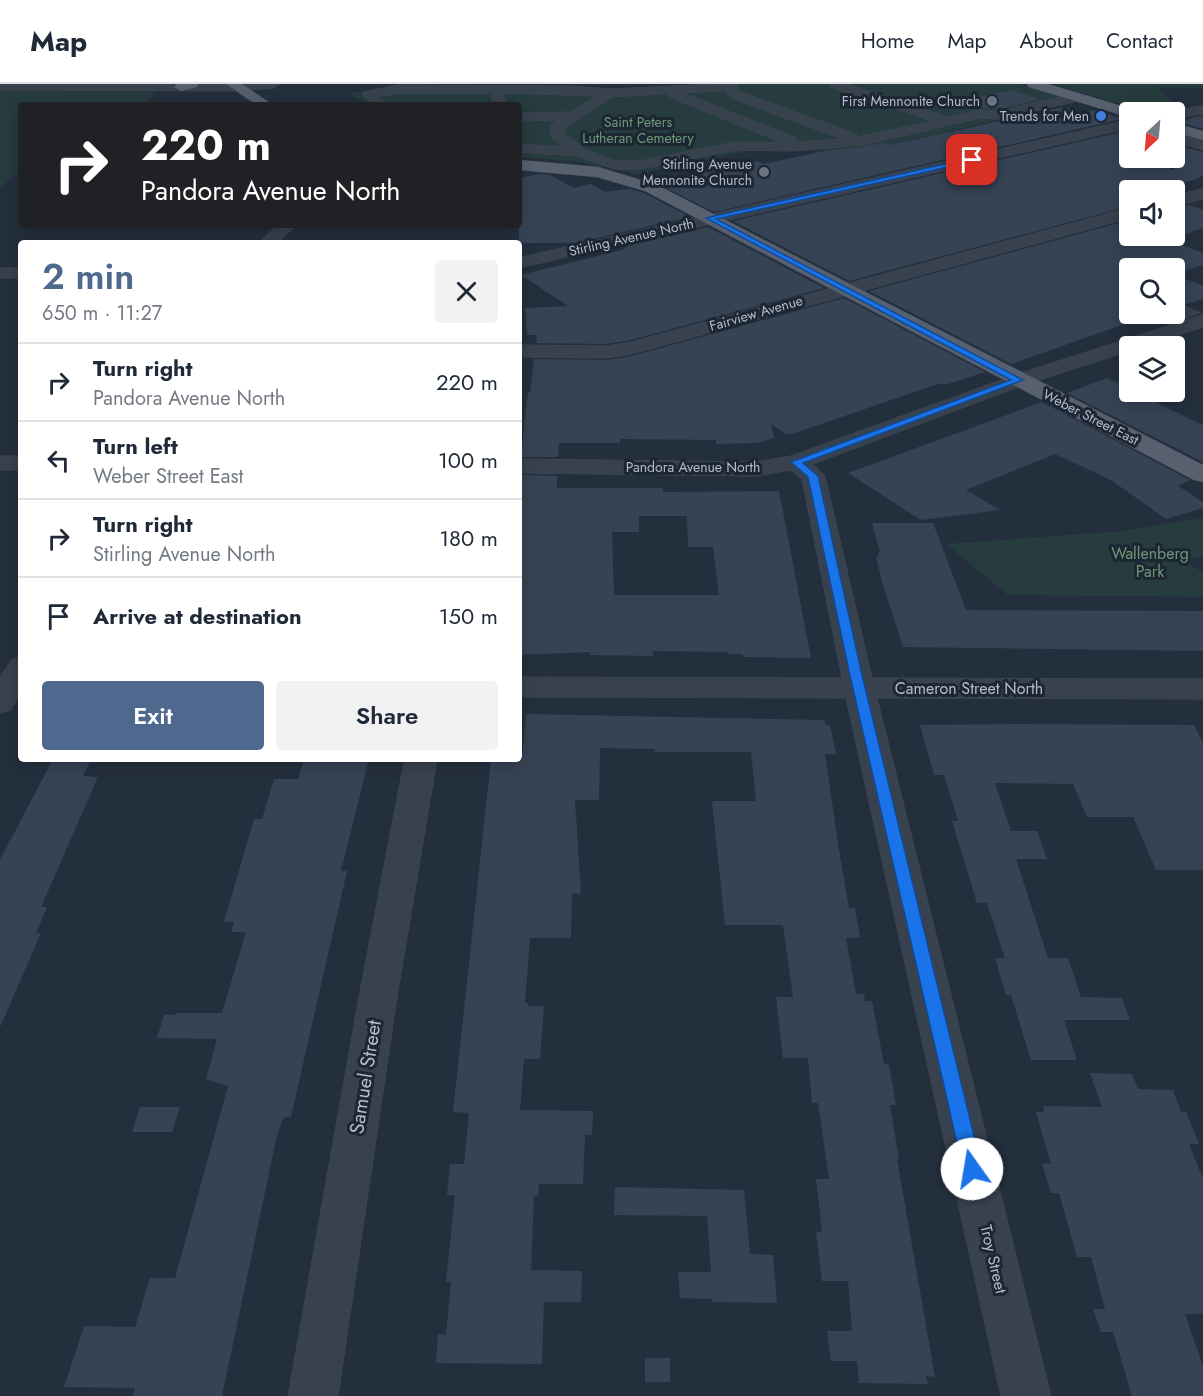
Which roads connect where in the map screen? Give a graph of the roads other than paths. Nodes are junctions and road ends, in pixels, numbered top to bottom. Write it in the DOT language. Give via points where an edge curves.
graph roads {
  1 [pos="274,84"];
  2 [pos="835,84"];
  3 [pos="1034,84"];
  4 [pos="37,85"];
  5 [pos="235,85"];
  6 [pos="732,85"];
  7 [pos="0,86"];
  8 [pos="178,89"];
  9 [pos="496,89"];
  10 [pos="663,90"];
  11 [pos="610,93"];
  12 [pos="1077,97"];
  13 [pos="261,102"];
  14 [pos="377,102"];
  15 [pos="499,102"];
  16 [pos="1119,110"];
  17 [pos="1203,110"];
  18 [pos="1185,112"];
  19 [pos="575,116"];
  20 [pos="522,117"];
  21 [pos="948,122"];
  22 [pos="1119,126"];
  23 [pos="1185,131"];
  24 [pos="1203,137"];
  25 [pos="863,141"];
  26 [pos="1185,142"];
  27 [pos="1185,144"];
  28 [pos="804,146"];
  29 [pos="1203,146"];
  30 [pos="522,148"];
  31 [pos="580,152"];
  32 [pos="522,165"];
  33 [pos="1203,194"];
  34 [pos="1185,198"];
  35 [pos="1119,216"];
  36 [pos="710,218"];
  37 [pos="284,228"];
  38 [pos="270,240"];
  39 [pos="522,262"];
  40 [pos="0,273"];
  41 [pos="18,273"];
  42 [pos="845,289"];
  43 [pos="1203,321"];
  44 [pos="522,351"];
  45 [pos="1018,380"];
  46 [pos="796,462"];
  47 [pos="0,463"];
  48 [pos="18,464"];
  49 [pos="522,466"];
  50 [pos="1203,475"];
  51 [pos="522,687"];
  52 [pos="859,688"];
  53 [pos="1203,689"];
  54 [pos="420,762"];
  55 [pos="313,1396"];
  56 [pos="1026,1396"];
  1 -- 5 [label="street"];
  2 -- 21 [label="street"];
  3 -- 12 [label="main road"];
  4 -- 7 [label="street"];
  4 -- 8 [label="street"];
  5 -- 8 [label="street"];
  5 -- 13 [label="main road"];
  6 -- 10 [label="street"];
  6 -- 25 [label="street" via="736,96"];
  9 -- 11 [label="street"];
  9 -- 14 [label="street" via="398,89 369,95"];
  9 -- 15 [label="street"];
  10 -- 11 [label="street"];
  10 -- 28 [label="street"];
  11 -- 19 [label="street"];
  12 -- 16 [label="main road"];
  12 -- 21 [label="street" via="1000,115 980,114"];
  17 -- 18 [label="street"];
  19 -- 20 [label="street"];
  19 -- 31 [label="street" via="558,126 558,136"];
  21 -- 25 [label="street"];
  22 -- 36 [label="street, Stirling Avenue North"];
  23 -- 24 [label="main road"];
  24 -- 26 [label="street"];
  25 -- 28 [label="street"];
  27 -- 29 [label="street"];
  28 -- 31 [label="street" via="735,146 640,165 614,165"];
  30 -- 31 [label="street"];
  32 -- 36 [label="main road, Weber Street East" via="573,168 616,177 651,188"];
  33 -- 34 [label="street"];
  35 -- 42 [label="street, Fairview Avenue"];
  36 -- 39 [label="street, Stirling Avenue North"];
  36 -- 42 [label="main road, Weber Street East"];
  37 -- 38 [label="street"];
  40 -- 41 [label="street"];
  42 -- 44 [label="street, Fairview Avenue" via="628,349"];
  42 -- 45 [label="main road, Weber Street East"];
  43 -- 45 [label="street, Pandora Avenue North"];
  45 -- 46 [label="street, Pandora Avenue North"];
  45 -- 50 [label="main road, Weber Street East"];
  46 -- 49 [label="street, Pandora Avenue North" via="755,469"];
  46 -- 52 [label="street, Troy Street" via="813,476"];
  47 -- 48 [label="street"];
  51 -- 52 [label="street, Cameron Street North"];
  52 -- 53 [label="street, Cameron Street North"];
  52 -- 56 [label="street, Troy Street"];
  54 -- 55 [label="street, Samuel Street"];
}
